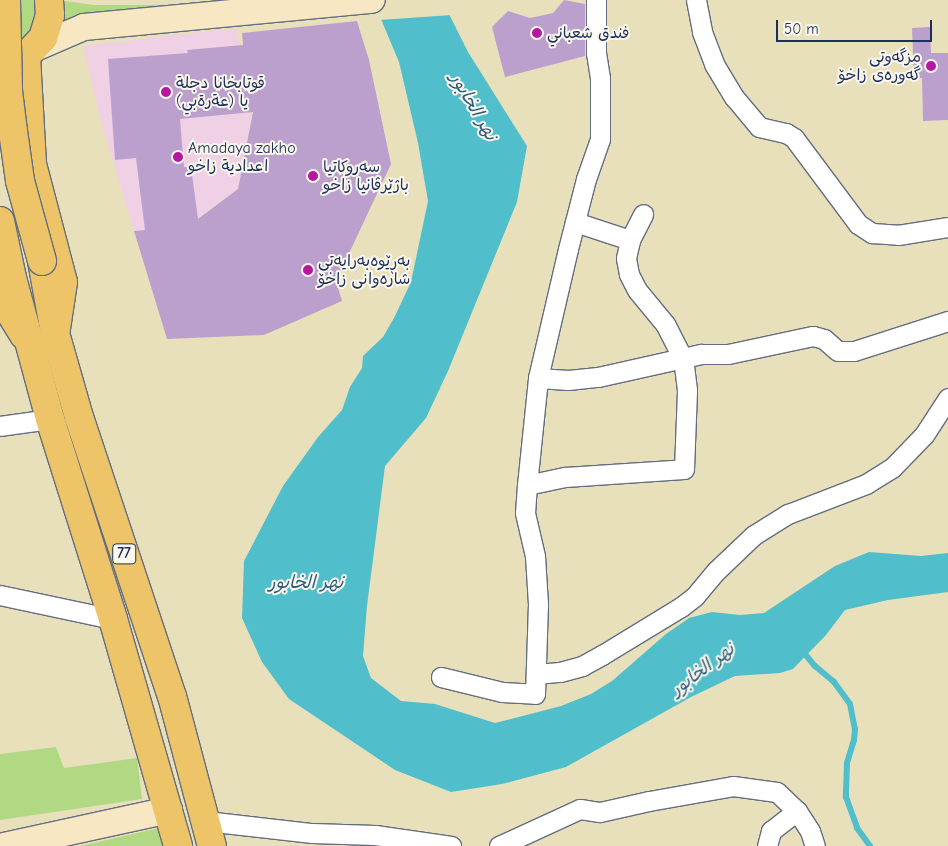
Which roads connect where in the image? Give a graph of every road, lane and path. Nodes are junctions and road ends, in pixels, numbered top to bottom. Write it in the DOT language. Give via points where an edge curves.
graph roads {
  1 [pos="6,0"];
  2 [pos="49,0"];
  3 [pos="372,0"];
  4 [pos="596,0"];
  5 [pos="696,0"];
  6 [pos="31,52"];
  7 [pos="0,64"];
  8 [pos="0,104"];
  9 [pos="28,120"];
  10 [pos="643,214"];
  11 [pos="0,221"];
  12 [pos="575,222"];
  13 [pos="948,227"];
  14 [pos="630,240"];
  15 [pos="6,287"];
  16 [pos="948,321"];
  17 [pos="55,333"];
  18 [pos="683,359"];
  19 [pos="538,378"];
  20 [pos="948,398"];
  21 [pos="50,419"];
  22 [pos="0,426"];
  23 [pos="527,486"];
  24 [pos="0,595"];
  25 [pos="113,619"];
  26 [pos="536,674"];
  27 [pos="441,676"];
  28 [pos="169,810"];
  29 [pos="797,811"];
  30 [pos="209,834"];
  31 [pos="4,846"];
  32 [pos="178,846"];
  33 [pos="451,846"];
  34 [pos="499,846"];
  35 [pos="767,846"];
  36 [pos="815,846"];
  1 -- 17 [label="main road, 77, bridge" via="8,90 20,181 42,262"];
  2 -- 6 [label="main road" via="48,27"];
  3 -- 6 [label="main road" via="84,27"];
  4 -- 12 [label="street" via="600,139"];
  5 -- 13 [label="street" via="702,32 714,64 734,97 759,127 794,138 858,224 872,233 898,235"];
  6 -- 7 [label="main road" via="15,61"];
  6 -- 9 [label="main road"];
  8 -- 9 [label="main road" via="14,108"];
  9 -- 17 [label="main road" via="32,164 63,282"];
  10 -- 14 [label="street"];
  11 -- 15 [label="main road, 77"];
  12 -- 14 [label="street"];
  12 -- 19 [label="street"];
  14 -- 18 [label="street" via="626,258 629,274 637,290 665,324"];
  15 -- 21 [label="main road, 77" via="30,345"];
  16 -- 18 [label="street" via="854,351 838,351 824,339 813,336 728,354 702,354"];
  17 -- 30 [label="main road, 77" via="79,417 172,696"];
  18 -- 19 [label="street" via="598,377"];
  18 -- 23 [label="street" via="687,390 684,469 565,477"];
  19 -- 23 [label="street"];
  20 -- 26 [label="street" via="924,435 892,468 866,484 788,514 754,535 695,596 602,655 574,668"];
  21 -- 22 [label="street"];
  21 -- 25 [label="main road, 77"];
  23 -- 26 [label="street" via="525,513 535,556 538,604"];
  24 -- 25 [label="street"];
  25 -- 28 [label="main road, 77"];
  26 -- 27 [label="street" via="535,694 502,692"];
  28 -- 31 [label="main road"];
  28 -- 32 [label="main road, 77"];
  29 -- 34 [label="street" via="777,792 733,786 600,812 580,809"];
  29 -- 35 [label="street" via="771,831"];
  29 -- 36 [label="street"];
  30 -- 33 [label="street" via="375,835"];
}
